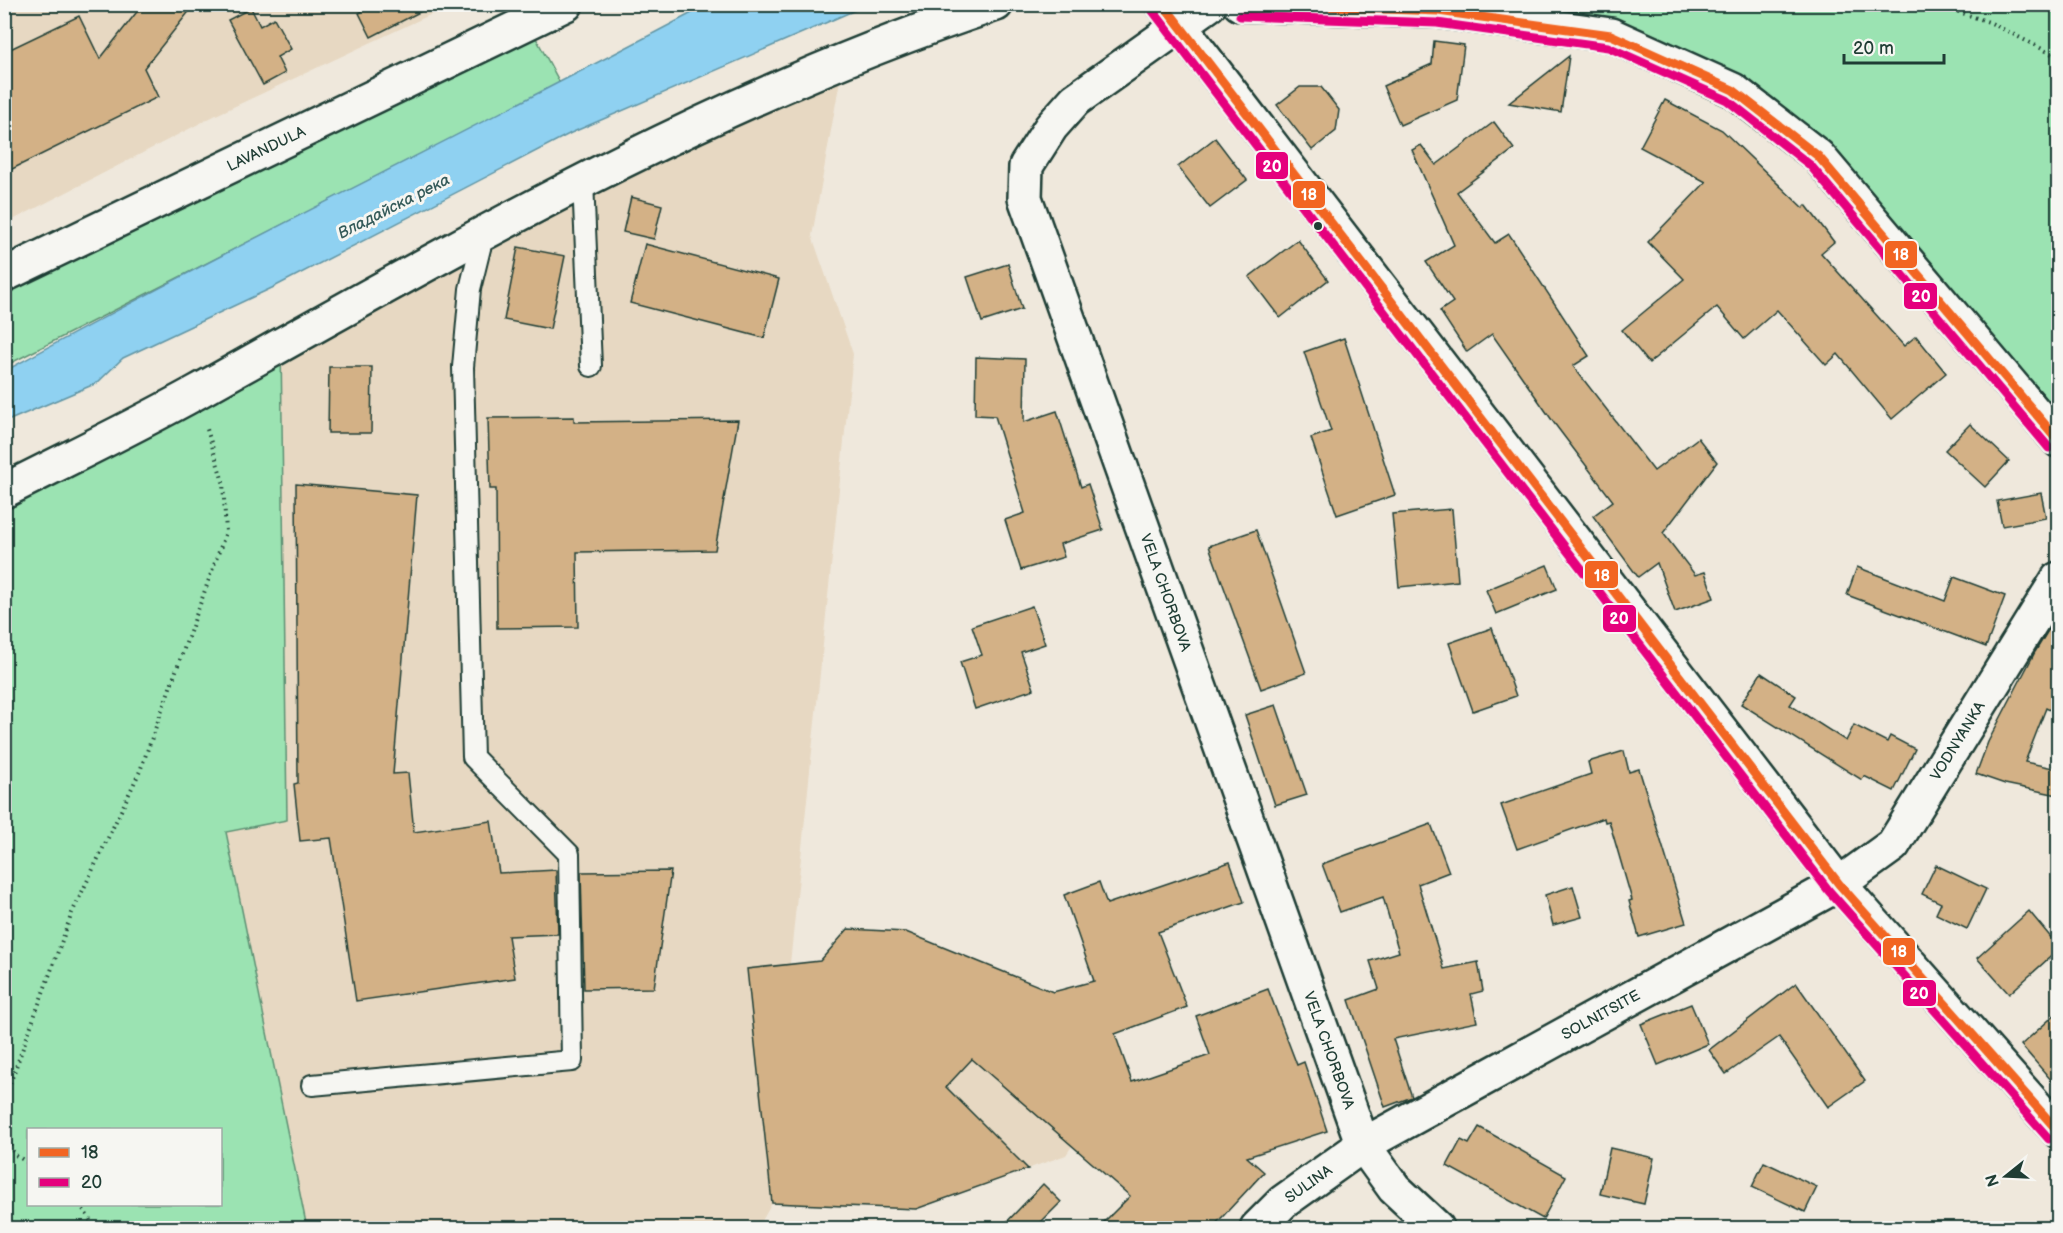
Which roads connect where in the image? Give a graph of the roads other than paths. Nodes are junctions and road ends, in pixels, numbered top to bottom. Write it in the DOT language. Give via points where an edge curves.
graph roads {
  1 [pos="566,4"];
  2 [pos="996,4"];
  3 [pos="1210,4"];
  4 [pos="1240,4"];
  5 [pos="524,14"];
  6 [pos="1172,16"];
  7 [pos="583,181"];
  8 [pos="484,232"];
  9 [pos="4,275"];
  10 [pos="591,366"];
  11 [pos="2058,440"];
  12 [pos="4,491"];
  13 [pos="2058,579"];
  14 [pos="1839,884"];
  15 [pos="312,1085"];
  16 [pos="2058,1131"];
  17 [pos="1363,1145"];
  18 [pos="1289,1215"];
  19 [pos="1257,1228"];
  20 [pos="1437,1228"];
  1 -- 5 [label="street, LAVANDULA"];
  2 -- 7 [label="street" via="844,58"];
  3 -- 6 [label="street, VELA CHORBOVA"];
  4 -- 11 [label="street" via="1438,11 1611,35 1733,90 1818,156"];
  5 -- 9 [label="street, LAVANDULA"];
  6 -- 14 [label="street"];
  6 -- 17 [label="street, VELA CHORBOVA" via="1075,100 1051,127 1026,166 1025,198"];
  7 -- 8 [label="street"];
  7 -- 10 [label="lane"];
  8 -- 12 [label="street" via="195,393"];
  8 -- 15 [label="lane" via="470,289 462,367 473,756 569,854 572,1061"];
  13 -- 14 [label="street, VODNYANKA" via="1893,845"];
  14 -- 16 [label="street"];
  14 -- 17 [label="street, SOLNITSITE"];
  17 -- 18 [label="street, SULINA"];
  17 -- 20 [label="street, VELA CHORBOVA" via="1394,1188"];
  18 -- 19 [label="street, SULINA"];
}
